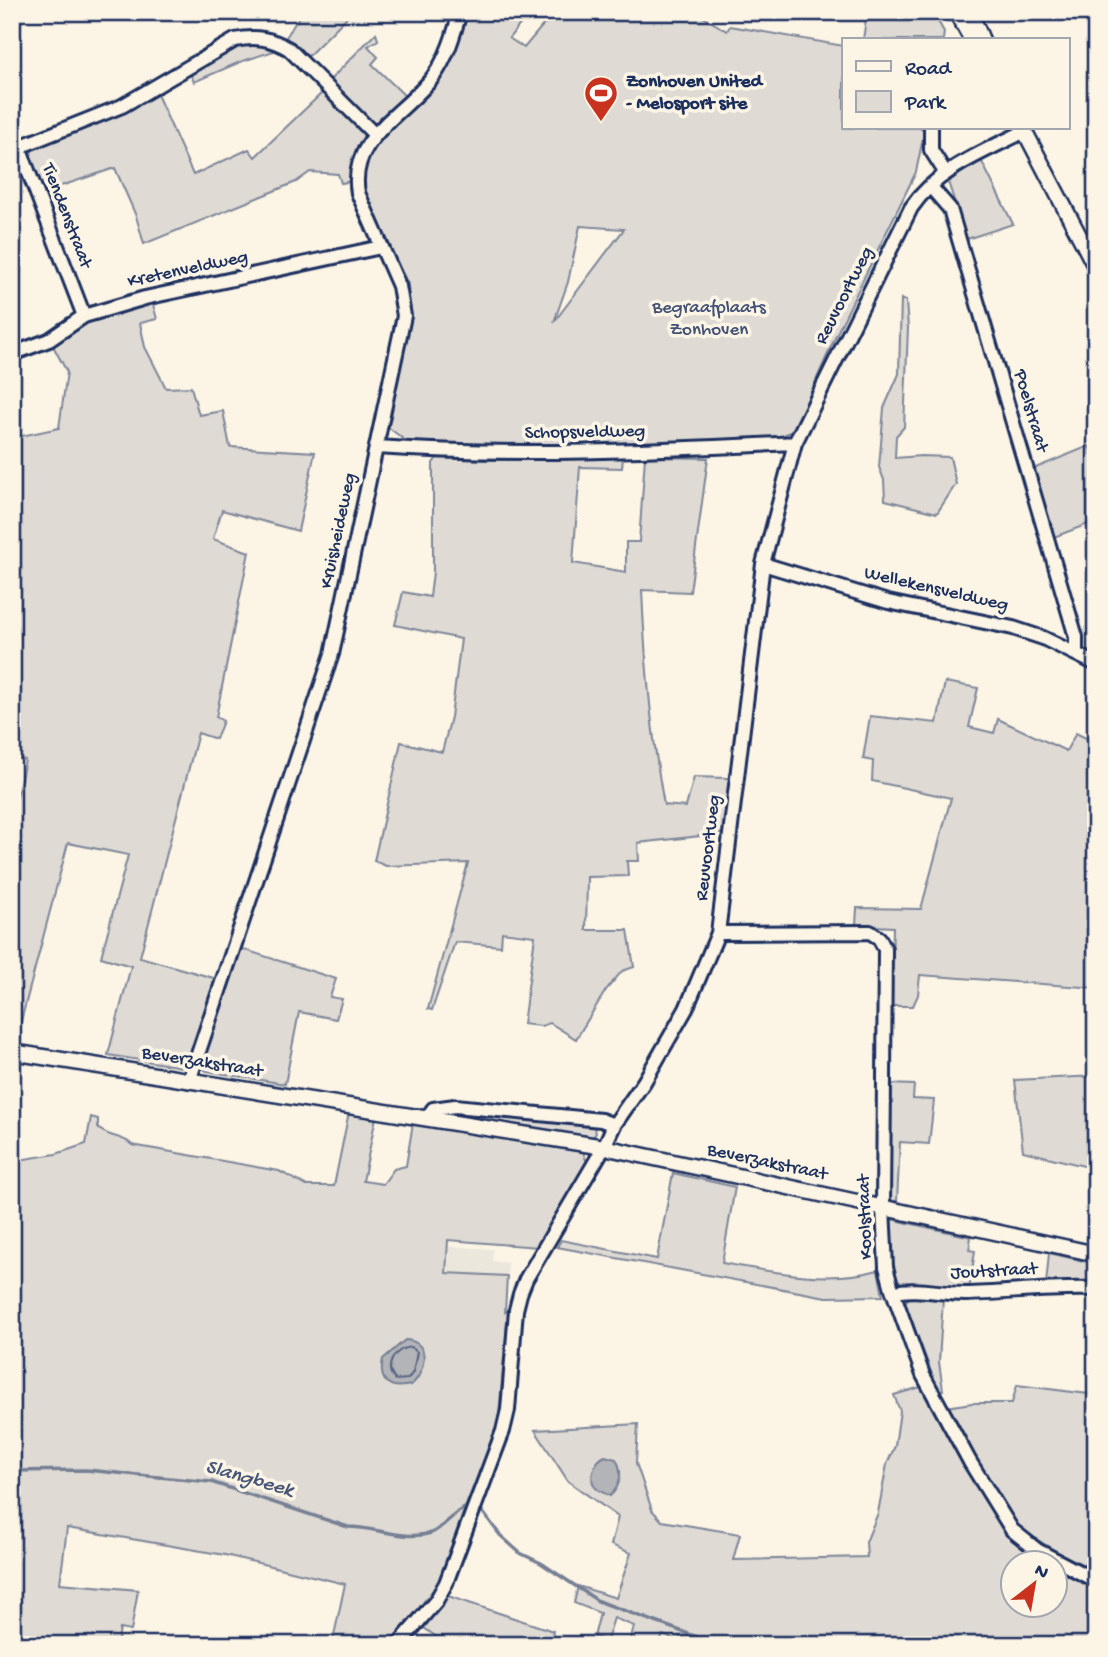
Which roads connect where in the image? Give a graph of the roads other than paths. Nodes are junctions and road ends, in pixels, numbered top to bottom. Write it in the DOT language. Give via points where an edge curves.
graph roads {
  1 [pos="460,12"];
  2 [pos="956,12"];
  3 [pos="971,12"];
  4 [pos="971,38"];
  5 [pos="981,38"];
  6 [pos="12,129"];
  7 [pos="932,130"];
  8 [pos="1022,130"];
  9 [pos="1025,130"];
  10 [pos="375,135"];
  11 [pos="19,147"];
  12 [pos="945,172"];
  13 [pos="930,187"];
  14 [pos="381,247"];
  15 [pos="1096,268"];
  16 [pos="84,316"];
  17 [pos="12,354"];
  18 [pos="795,443"];
  19 [pos="377,447"];
  20 [pos="763,564"];
  21 [pos="1076,654"];
  22 [pos="1096,664"];
  23 [pos="718,933"];
  24 [pos="12,1052"];
  25 [pos="189,1081"];
  26 [pos="427,1118"];
  27 [pos="614,1125"];
  28 [pos="604,1147"];
  29 [pos="883,1208"];
  30 [pos="1096,1254"];
  31 [pos="1096,1289"];
  32 [pos="894,1292"];
  33 [pos="1096,1581"];
  34 [pos="398,1645"];
  1 -- 10 [label="street, Kruisheideweg" via="435,74"];
  2 -- 4 [label="street"];
  3 -- 5 [label="street"];
  6 -- 11 [label="street, Tiendenstraat"];
  7 -- 12 [label="street" via="931,150"];
  8 -- 12 [label="street, Reuvoortweg"];
  9 -- 15 [label="street"];
  10 -- 11 [label="street" via="289,49 252,37 234,40 122,106"];
  10 -- 14 [label="street, Kruisheideweg" via="361,155 356,180"];
  11 -- 16 [label="street, Tiendenstraat"];
  12 -- 13 [label="street, Reuvoortweg"];
  13 -- 18 [label="street, Reuvoortweg" via="911,208"];
  13 -- 21 [label="street, Poelstraat" via="950,209 1076,637"];
  14 -- 16 [label="street, Kretenveldweg" via="145,298"];
  14 -- 19 [label="street, Kruisheideweg" via="399,286 404,316"];
  16 -- 17 [label="street, Kretenveldweg" via="49,340"];
  18 -- 19 [label="street, Schopsveldweg" via="526,454"];
  18 -- 20 [label="street, Reuvoortweg"];
  19 -- 25 [label="street, Kruisheideweg" via="332,654"];
  20 -- 21 [label="street, Wellekensveldweg" via="888,602 1013,628"];
  20 -- 23 [label="street, Reuvoortweg"];
  21 -- 22 [label="street, Wellekensveldweg"];
  23 -- 27 [label="street, Reuvoortweg" via="686,1009"];
  23 -- 29 [label="street, Koolstraat" via="870,932 879,938 885,949"];
  24 -- 25 [label="street, Beverzakstraat"];
  25 -- 26 [label="street, Beverzakstraat"];
  26 -- 27 [label="street, Beverzakstraat" via="433,1110 455,1106"];
  26 -- 28 [label="street, Beverzakstraat"];
  27 -- 28 [label="street, Reuvoortweg"];
  28 -- 29 [label="street, Beverzakstraat"];
  28 -- 34 [label="street, Reuvoortweg" via="526,1279 516,1310 503,1431 446,1583"];
  29 -- 30 [label="street, Beverzakstraat"];
  29 -- 32 [label="street, Koolstraat" via="886,1267"];
  31 -- 32 [label="street, Joutstraat"];
  32 -- 33 [label="street, Koolstraat" via="923,1375 1012,1530 1037,1550"];
}
